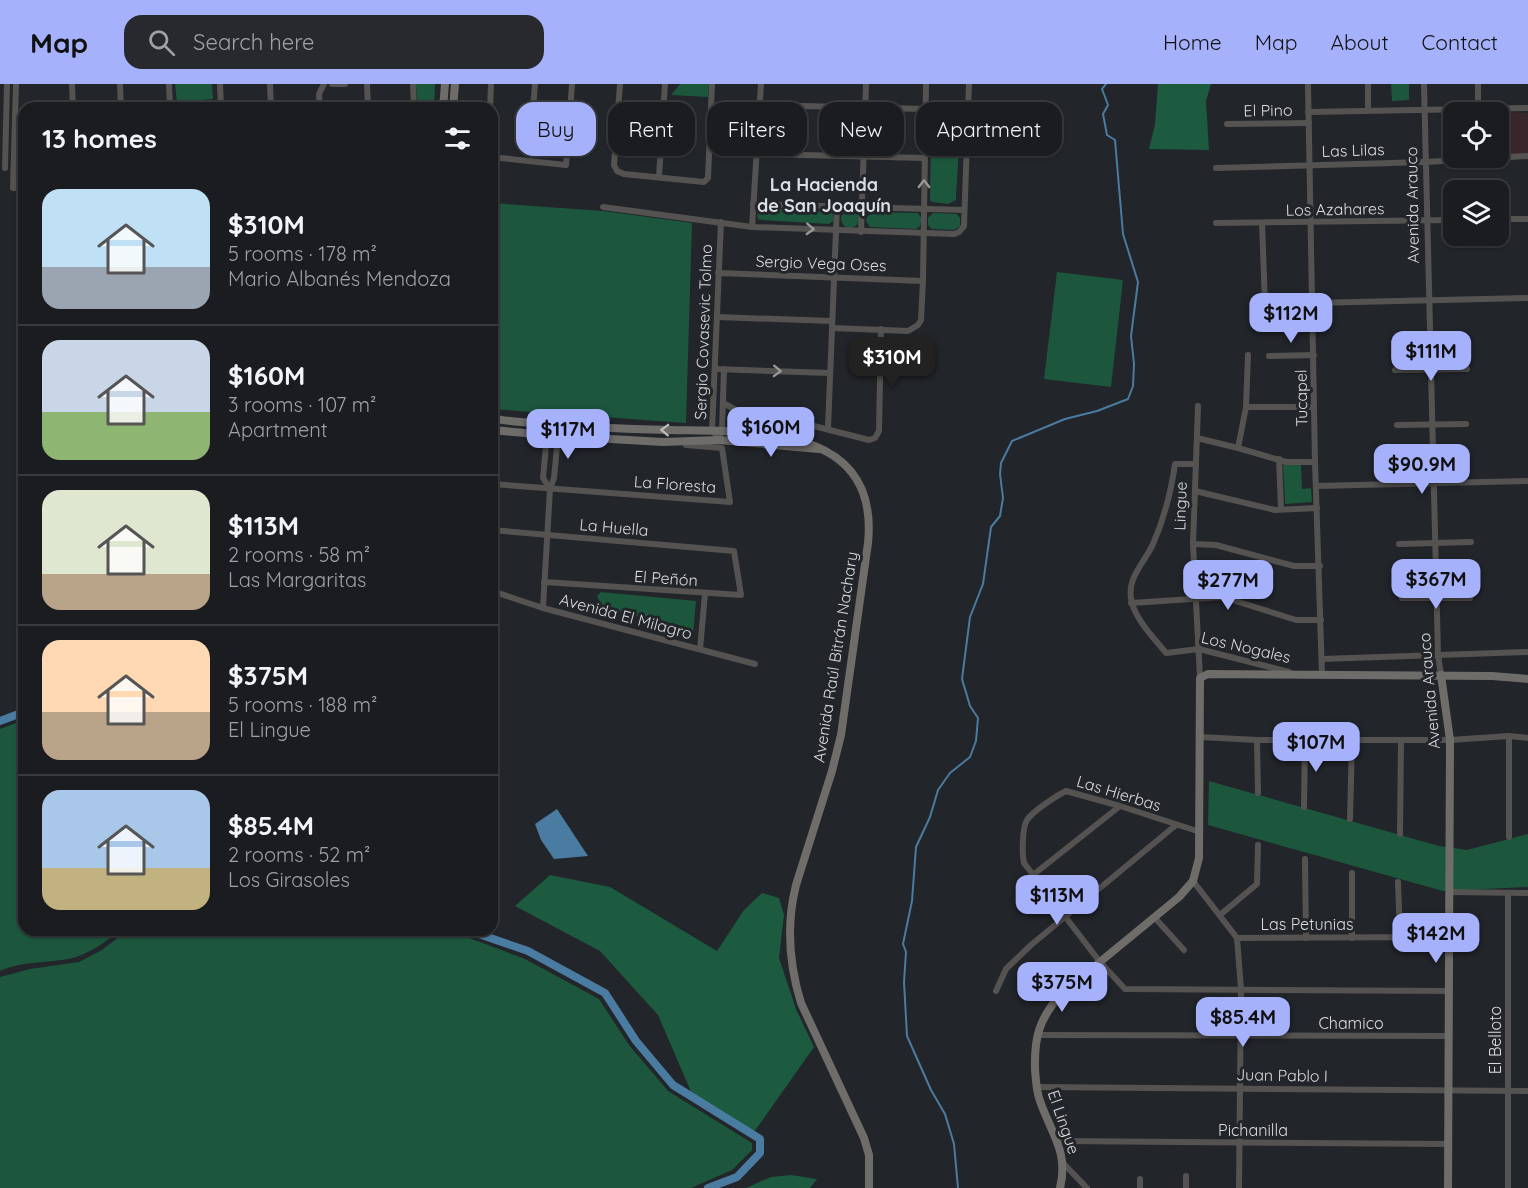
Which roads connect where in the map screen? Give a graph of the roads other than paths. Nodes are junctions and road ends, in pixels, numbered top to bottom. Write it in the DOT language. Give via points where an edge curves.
graph roads {
  1 [pos="7,84"];
  2 [pos="16,84"];
  3 [pos="72,84"];
  4 [pos="120,84"];
  5 [pos="169,84"];
  6 [pos="220,84"];
  7 [pos="270,84"];
  8 [pos="324,84"];
  9 [pos="332,84"];
  10 [pos="345,84"];
  11 [pos="367,84"];
  12 [pos="413,84"];
  13 [pos="445,84"];
  14 [pos="454,84"];
  15 [pos="491,84"];
  16 [pos="535,84"];
  17 [pos="572,84"];
  18 [pos="620,84"];
  19 [pos="666,84"];
  20 [pos="712,84"];
  21 [pos="761,84"];
  22 [pos="866,84"];
  23 [pos="926,84"];
  24 [pos="969,84"];
  25 [pos="1308,84"];
  26 [pos="1368,84"];
  27 [pos="1424,84"];
  28 [pos="1478,84"];
  29 [pos="73,102"];
  30 [pos="122,102"];
  31 [pos="170,102"];
  32 [pos="221,102"];
  33 [pos="271,102"];
  34 [pos="320,102"];
  35 [pos="368,102"];
  36 [pos="414,102"];
  37 [pos="444,102"];
  38 [pos="453,102"];
  39 [pos="490,102"];
  40 [pos="534,102"];
  41 [pos="571,102"];
  42 [pos="760,102"];
  43 [pos="865,102"];
  44 [pos="925,102"];
  45 [pos="1478,102"];
  46 [pos="1509,108"];
  47 [pos="1528,108"];
  48 [pos="1443,109"];
  49 [pos="1368,110"];
  50 [pos="1424,110"];
  51 [pos="1308,112"];
  52 [pos="1309,123"];
  53 [pos="1227,124"];
  54 [pos="807,155"];
  55 [pos="567,156"];
  56 [pos="757,156"];
  57 [pos="1528,156"];
  58 [pos="863,157"];
  59 [pos="924,158"];
  60 [pos="498,159"];
  61 [pos="1426,162"];
  62 [pos="1310,165"];
  63 [pos="14,168"];
  64 [pos="1216,168"];
  65 [pos="2,169"];
  66 [pos="659,177"];
  67 [pos="18,188"];
  68 [pos="753,204"];
  69 [pos="837,206"];
  70 [pos="603,207"];
  71 [pos="862,207"];
  72 [pos="924,209"];
  73 [pos="964,210"];
  74 [pos="1509,219"];
  75 [pos="1528,219"];
  76 [pos="1427,220"];
  77 [pos="1443,220"];
  78 [pos="721,222"];
  79 [pos="1216,223"];
  80 [pos="1262,223"];
  81 [pos="1311,223"];
  82 [pos="752,227"];
  83 [pos="835,231"];
  84 [pos="861,232"];
  85 [pos="923,233"];
  86 [pos="718,273"];
  87 [pos="833,277"];
  88 [pos="923,281"];
  89 [pos="1528,298"];
  90 [pos="1429,300"];
  91 [pos="1313,302"];
  92 [pos="717,317"];
  93 [pos="832,325"];
  94 [pos="881,329"];
  95 [pos="1248,355"];
  96 [pos="1314,355"];
  97 [pos="1269,356"];
  98 [pos="715,369"];
  99 [pos="724,369"];
  100 [pos="1467,369"];
  101 [pos="1395,370"];
  102 [pos="1431,370"];
  103 [pos="830,373"];
  104 [pos="723,403"];
  105 [pos="1198,406"];
  106 [pos="1314,407"];
  107 [pos="1246,408"];
  108 [pos="498,419"];
  109 [pos="548,424"];
  110 [pos="1432,424"];
  111 [pos="1466,424"];
  112 [pos="559,425"];
  113 [pos="1397,425"];
  114 [pos="828,428"];
  115 [pos="717,430"];
  116 [pos="498,431"];
  117 [pos="547,435"];
  118 [pos="558,436"];
  119 [pos="1197,438"];
  120 [pos="721,444"];
  121 [pos="1238,448"];
  122 [pos="825,450"];
  123 [pos="1279,459"];
  124 [pos="1316,462"];
  125 [pos="1196,464"];
  126 [pos="1528,481"];
  127 [pos="1434,483"];
  128 [pos="498,485"];
  129 [pos="1316,486"];
  130 [pos="550,489"];
  131 [pos="1195,491"];
  132 [pos="1317,508"];
  133 [pos="1281,509"];
  134 [pos="498,530"];
  135 [pos="547,534"];
  136 [pos="1436,542"];
  137 [pos="1471,542"];
  138 [pos="1193,544"];
  139 [pos="1399,544"];
  140 [pos="734,551"];
  141 [pos="1320,566"];
  142 [pos="544,582"];
  143 [pos="498,593"];
  144 [pos="705,594"];
  145 [pos="1402,598"];
  146 [pos="1437,598"];
  147 [pos="1470,598"];
  148 [pos="1196,600"];
  149 [pos="1131,603"];
  150 [pos="543,608"];
  151 [pos="1321,620"];
  152 [pos="700,649"];
  153 [pos="1199,650"];
  154 [pos="1528,652"];
  155 [pos="1438,655"];
  156 [pos="1322,659"];
  157 [pos="754,664"];
  158 [pos="1298,674"];
  159 [pos="1322,675"];
  160 [pos="1441,675"];
  161 [pos="1202,677"];
  162 [pos="1528,679"];
  163 [pos="1200,736"];
  164 [pos="1509,736"];
  165 [pos="1528,738"];
  166 [pos="1257,740"];
  167 [pos="1305,740"];
  168 [pos="1352,740"];
  169 [pos="1401,740"];
  170 [pos="1450,740"];
  171 [pos="1258,793"];
  172 [pos="1120,806"];
  173 [pos="1304,807"];
  174 [pos="1350,819"];
  175 [pos="1176,825"];
  176 [pos="1200,832"];
  177 [pos="1400,834"];
  178 [pos="1509,837"];
  179 [pos="1258,845"];
  180 [pos="1305,859"];
  181 [pos="1352,873"];
  182 [pos="1033,875"];
  183 [pos="1193,881"];
  184 [pos="1398,882"];
  185 [pos="1449,892"];
  186 [pos="1508,893"];
  187 [pos="1528,893"];
  188 [pos="1220,915"];
  189 [pos="1065,917"];
  190 [pos="1155,918"];
  191 [pos="1237,938"];
  192 [pos="1306,938"];
  193 [pos="1352,938"];
  194 [pos="1400,938"];
  195 [pos="1449,938"];
  196 [pos="1184,950"];
  197 [pos="1100,962"];
  198 [pos="1241,989"];
  199 [pos="996,990"];
  200 [pos="1449,991"];
  201 [pos="1037,1035"];
  202 [pos="1241,1036"];
  203 [pos="1449,1036"];
  204 [pos="1036,1087"];
  205 [pos="1240,1088"];
  206 [pos="1449,1090"];
  207 [pos="1509,1090"];
  208 [pos="1528,1091"];
  209 [pos="1058,1141"];
  210 [pos="1239,1144"];
  211 [pos="1449,1144"];
  212 [pos="1063,1163"];
  213 [pos="1186,1176"];
  214 [pos="1140,1179"];
  215 [pos="869,1188"];
  216 [pos="1060,1188"];
  217 [pos="1087,1188"];
  218 [pos="1140,1188"];
  219 [pos="1186,1188"];
  220 [pos="1239,1188"];
  221 [pos="1448,1188"];
  222 [pos="1508,1188"];
  1 -- 65 [label="street"];
  2 -- 63 [label="street"];
  3 -- 29 [label="street"];
  4 -- 30 [label="street"];
  5 -- 31 [label="street"];
  6 -- 32 [label="street"];
  7 -- 33 [label="street"];
  8 -- 34 [label="street"];
  9 -- 10 [label="street"];
  11 -- 35 [label="street"];
  12 -- 36 [label="street"];
  13 -- 37 [label="main road"];
  14 -- 38 [label="main road"];
  15 -- 39 [label="street"];
  16 -- 40 [label="street"];
  17 -- 41 [label="street"];
  18 -- 66 [label="street" via="614,165 624,174"];
  19 -- 66 [label="street"];
  20 -- 66 [label="street" via="708,178 704,182"];
  21 -- 42 [label="street"];
  22 -- 43 [label="street"];
  23 -- 44 [label="street"];
  24 -- 73 [label="street"];
  25 -- 51 [label="street, Tucapel"];
  26 -- 49 [label="street"];
  27 -- 50 [label="street, Avenida Arauco"];
  28 -- 45 [label="street"];
  46 -- 47 [label="street"];
  48 -- 50 [label="street"];
  49 -- 50 [label="street"];
  49 -- 51 [label="street"];
  50 -- 61 [label="street, Avenida Arauco"];
  51 -- 52 [label="street, Tucapel"];
  52 -- 53 [label="street, El Pino"];
  52 -- 62 [label="street, Tucapel"];
  54 -- 58 [label="street"];
  55 -- 60 [label="street" via="566,165"];
  56 -- 68 [label="street"];
  57 -- 61 [label="street, Las Lilas"];
  58 -- 59 [label="street"];
  58 -- 71 [label="street"];
  72 -- 59 [label="street, one-way"];
  61 -- 62 [label="street, Las Lilas"];
  61 -- 76 [label="street, Avenida Arauco"];
  62 -- 64 [label="street, Las Lilas"];
  62 -- 81 [label="street, Tucapel"];
  63 -- 65 [label="street"];
  63 -- 67 [label="street" via="13,188"];
  68 -- 69 [label="street"];
  68 -- 82 [label="street"];
  69 -- 71 [label="street"];
  69 -- 83 [label="street"];
  70 -- 78 [label="street"];
  71 -- 72 [label="street"];
  71 -- 84 [label="street"];
  72 -- 73 [label="street"];
  72 -- 85 [label="street"];
  73 -- 85 [label="street" via="964,226 959,232"];
  74 -- 75 [label="street"];
  76 -- 77 [label="street, Los Azahares"];
  76 -- 81 [label="street, Los Azahares"];
  76 -- 90 [label="street, Avenida Arauco"];
  78 -- 82 [label="street"];
  78 -- 86 [label="street, Sergio Covasevic Tolmo"];
  79 -- 80 [label="street, Los Azahares"];
  80 -- 81 [label="street, Los Azahares"];
  80 -- 91 [label="street" via="1264,304"];
  81 -- 91 [label="street, Tucapel"];
  82 -- 83 [label="street, one-way"];
  83 -- 84 [label="street"];
  83 -- 87 [label="street"];
  84 -- 85 [label="street"];
  85 -- 88 [label="street"];
  86 -- 87 [label="street, Sergio Vega Oses"];
  86 -- 92 [label="street, Sergio Covasevic Tolmo"];
  87 -- 88 [label="street, Sergio Vega Oses"];
  87 -- 93 [label="street"];
  88 -- 94 [label="street" via="918,326 908,331"];
  89 -- 90 [label="street"];
  90 -- 91 [label="street"];
  90 -- 102 [label="street, Avenida Arauco"];
  91 -- 96 [label="street, Tucapel"];
  92 -- 93 [label="street"];
  92 -- 98 [label="street, Sergio Covasevic Tolmo"];
  93 -- 94 [label="street"];
  93 -- 103 [label="street"];
  94 -- 114 [label="street" via="879,431 869,440"];
  95 -- 107 [label="street"];
  96 -- 97 [label="street"];
  96 -- 106 [label="street, Tucapel"];
  98 -- 99 [label="street"];
  98 -- 115 [label="street, Sergio Covasevic Tolmo"];
  99 -- 103 [label="street, one-way"];
  99 -- 104 [label="street, Sergio Covasevic Tolmo"];
  100 -- 102 [label="street"];
  101 -- 102 [label="street"];
  102 -- 110 [label="street, Avenida Arauco"];
  103 -- 114 [label="street"];
  104 -- 114 [label="street" via="751,418"];
  104 -- 115 [label="street, Sergio Covasevic Tolmo"];
  105 -- 119 [label="street, Lingue"];
  106 -- 107 [label="street"];
  106 -- 124 [label="street, Tucapel"];
  107 -- 121 [label="street"];
  108 -- 109 [label="main road, Avenida Raúl Bitrán Nachary"];
  109 -- 112 [label="main road, Avenida Raúl Bitrán Nachary"];
  109 -- 117 [label="street"];
  110 -- 111 [label="street"];
  110 -- 113 [label="street"];
  110 -- 127 [label="street, Avenida Arauco"];
  115 -- 112 [label="main road, Avenida Raúl Bitrán Nachary, one-way"];
  112 -- 118 [label="street"];
  115 -- 120 [label="street, Sergio Covasevic Tolmo"];
  115 -- 122 [label="main road, Avenida Raúl Bitrán Nachary" via="793,438"];
  116 -- 117 [label="main road"];
  117 -- 118 [label="main road"];
  117 -- 130 [label="street" via="543,478"];
  118 -- 120 [label="main road"];
  118 -- 130 [label="street"];
  119 -- 121 [label="street"];
  119 -- 125 [label="street, Lingue"];
  120 -- 122 [label="main road"];
  120 -- 130 [label="street, La Floresta" via="730,502"];
  121 -- 123 [label="street"];
  122 -- 215 [label="main road, Avenida Raúl Bitrán Nachary" via="846,465 860,484 869,510 869,536 841,735 796,885 789,938 801,1003 864,1138 869,1155"];
  123 -- 124 [label="street"];
  123 -- 133 [label="street"];
  124 -- 129 [label="street, Tucapel"];
  125 -- 131 [label="street, Lingue"];
  125 -- 149 [label="street" via="1174,464 1171,490 1152,546 1133,576"];
  126 -- 127 [label="street"];
  127 -- 129 [label="street"];
  127 -- 136 [label="street, Avenida Arauco"];
  128 -- 130 [label="street, La Floresta"];
  129 -- 132 [label="street, Tucapel"];
  130 -- 135 [label="street"];
  131 -- 133 [label="street"];
  131 -- 138 [label="street, Lingue"];
  132 -- 133 [label="street"];
  132 -- 141 [label="street, Tucapel"];
  134 -- 135 [label="street, La Huella"];
  135 -- 140 [label="street, La Huella"];
  135 -- 142 [label="street"];
  136 -- 137 [label="street"];
  136 -- 139 [label="street"];
  136 -- 146 [label="street, Avenida Arauco"];
  138 -- 141 [label="street" via="1216,545 1294,566"];
  138 -- 148 [label="street, Lingue"];
  140 -- 144 [label="street, El Peñón" via="741,595"];
  141 -- 151 [label="street, Tucapel"];
  142 -- 144 [label="street, El Peñón"];
  142 -- 150 [label="street"];
  143 -- 150 [label="street, Avenida El Milagro"];
  144 -- 152 [label="street"];
  145 -- 146 [label="street"];
  146 -- 147 [label="street"];
  146 -- 155 [label="street, Avenida Arauco"];
  148 -- 149 [label="street"];
  148 -- 151 [label="street" via="1223,597 1296,620"];
  148 -- 153 [label="street, Lingue"];
  149 -- 153 [label="street, Los Nogales" via="1166,653"];
  150 -- 152 [label="street, Avenida El Milagro"];
  151 -- 156 [label="street, Tucapel"];
  152 -- 157 [label="street, Avenida El Milagro"];
  153 -- 158 [label="street, Los Nogales"];
  153 -- 161 [label="street, Lingue"];
  154 -- 155 [label="street"];
  155 -- 156 [label="street"];
  155 -- 160 [label="street, Avenida Arauco"];
  156 -- 159 [label="street, Tucapel"];
  158 -- 159 [label="main road, Los Nogales"];
  158 -- 161 [label="main road, Los Nogales"];
  159 -- 160 [label="main road, Los Nogales"];
  160 -- 162 [label="main road, Los Nogales"];
  160 -- 170 [label="main road, Avenida Arauco"];
  161 -- 163 [label="main road, Lingue"];
  163 -- 166 [label="street"];
  163 -- 176 [label="main road, Lingue"];
  164 -- 165 [label="street"];
  164 -- 170 [label="street"];
  164 -- 178 [label="street"];
  166 -- 167 [label="street"];
  166 -- 171 [label="street"];
  167 -- 168 [label="street"];
  167 -- 173 [label="street"];
  168 -- 169 [label="street"];
  168 -- 174 [label="street"];
  169 -- 170 [label="street"];
  169 -- 177 [label="street"];
  170 -- 185 [label="main road, Avenida Arauco"];
  172 -- 175 [label="street, Las Hierbas"];
  172 -- 182 [label="street"];
  172 -- 182 [label="street, Las Hierbas" via="1066,791 1028,817 1022,856"];
  175 -- 176 [label="street, Las Hierbas"];
  175 -- 189 [label="street"];
  176 -- 183 [label="main road, Lingue"];
  179 -- 188 [label="street" via="1257,884"];
  180 -- 192 [label="street"];
  181 -- 193 [label="street"];
  182 -- 189 [label="street, Las Hierbas"];
  183 -- 188 [label="street"];
  183 -- 190 [label="main road, El Lingue"];
  184 -- 194 [label="street"];
  185 -- 186 [label="street"];
  185 -- 195 [label="main road, Avenida Arauco"];
  186 -- 187 [label="street"];
  186 -- 207 [label="street, El Belloto"];
  188 -- 191 [label="street"];
  189 -- 197 [label="street, Las Hierbas"];
  189 -- 199 [label="street" via="1006,969"];
  190 -- 196 [label="street"];
  190 -- 197 [label="main road, El Lingue"];
  191 -- 192 [label="street, Las Petunias"];
  191 -- 198 [label="street"];
  192 -- 193 [label="street, Las Petunias"];
  193 -- 194 [label="street, Las Petunias"];
  194 -- 195 [label="street, Las Petunias"];
  195 -- 200 [label="main road, Avenida Arauco"];
  197 -- 198 [label="street, Las Hierbas" via="1125,989"];
  197 -- 201 [label="main road, El Lingue" via="1055,1002"];
  198 -- 200 [label="street, Las Hierbas"];
  198 -- 202 [label="street"];
  200 -- 203 [label="main road, Avenida Arauco"];
  201 -- 202 [label="street, Chamico"];
  201 -- 204 [label="main road, El Lingue"];
  202 -- 203 [label="street, Chamico"];
  202 -- 205 [label="street"];
  203 -- 206 [label="main road, Avenida Arauco"];
  204 -- 205 [label="street, Juan Pablo I"];
  204 -- 209 [label="main road, El Lingue"];
  205 -- 206 [label="street, Juan Pablo I"];
  205 -- 210 [label="street"];
  206 -- 207 [label="street, Juan Pablo I"];
  206 -- 211 [label="main road, Avenida Arauco"];
  207 -- 208 [label="street, Juan Pablo I"];
  207 -- 222 [label="street, El Belloto"];
  209 -- 210 [label="street, Pichanilla"];
  209 -- 212 [label="main road, El Lingue"];
  210 -- 211 [label="street, Pichanilla"];
  210 -- 220 [label="street"];
  211 -- 221 [label="main road, Avenida Arauco"];
  212 -- 216 [label="main road, El Lingue"];
  212 -- 217 [label="street"];
  213 -- 219 [label="street"];
  214 -- 218 [label="street"];
}
